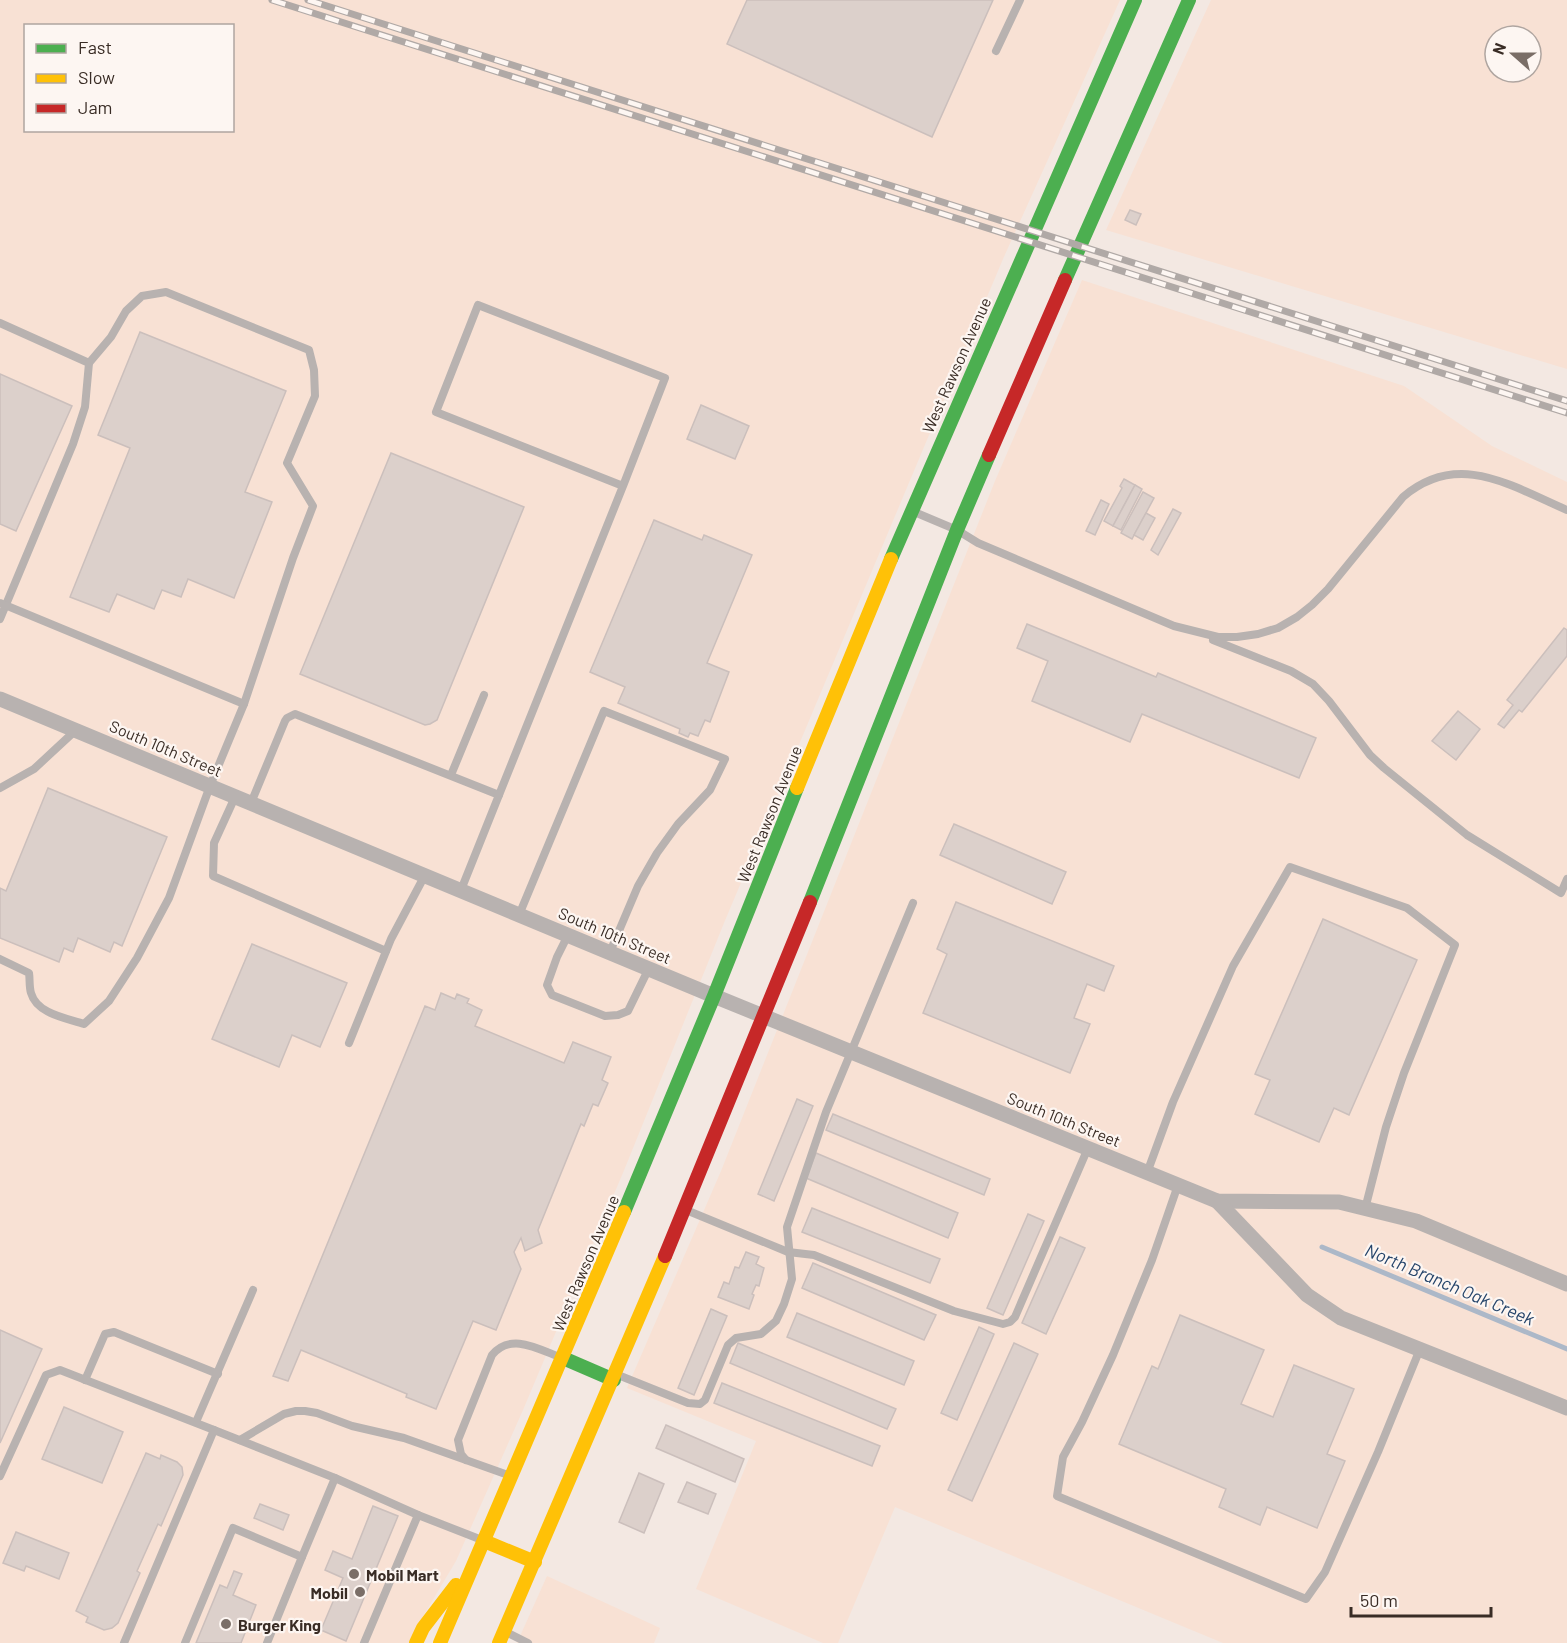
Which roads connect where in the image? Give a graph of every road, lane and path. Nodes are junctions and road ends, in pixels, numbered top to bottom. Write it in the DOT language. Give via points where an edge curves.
graph roads {
  1 [pos="1020,0"];
  2 [pos="1135,0"];
  3 [pos="1189,0"];
  4 [pos="996,51"];
  5 [pos="0,323"];
  6 [pos="90,363"];
  7 [pos="623,486"];
  8 [pos="1567,510"];
  9 [pos="911,511"];
  10 [pos="957,530"];
  11 [pos="3,604"];
  12 [pos="0,620"];
  13 [pos="1198,634"];
  14 [pos="484,695"];
  15 [pos="0,699"];
  16 [pos="244,704"];
  17 [pos="76,730"];
  18 [pos="451,775"];
  19 [pos="210,786"];
  20 [pos="0,788"];
  21 [pos="498,795"];
  22 [pos="235,796"];
  23 [pos="251,803"];
  24 [pos="425,875"];
  25 [pos="1567,879"];
  26 [pos="460,890"];
  27 [pos="913,903"];
  28 [pos="519,915"];
  29 [pos="568,935"];
  30 [pos="386,951"];
  31 [pos="610,952"];
  32 [pos="0,959"];
  33 [pos="649,968"];
  34 [pos="714,996"];
  35 [pos="765,1015"];
  36 [pos="349,1043"];
  37 [pos="853,1051"];
  38 [pos="1088,1148"];
  39 [pos="1147,1173"];
  40 [pos="1178,1185"];
  41 [pos="1216,1201"];
  42 [pos="1365,1209"];
  43 [pos="684,1210"];
  44 [pos="788,1251"];
  45 [pos="1567,1284"];
  46 [pos="253,1290"];
  47 [pos="1420,1349"];
  48 [pos="563,1358"];
  49 [pos="218,1374"];
  50 [pos="615,1377"];
  51 [pos="85,1380"];
  52 [pos="1567,1408"];
  53 [pos="196,1422"];
  54 [pos="214,1430"];
  55 [pos="240,1440"];
  56 [pos="467,1461"];
  57 [pos="0,1476"];
  58 [pos="512,1476"];
  59 [pos="335,1478"];
  60 [pos="418,1515"];
  61 [pos="484,1541"];
  62 [pos="302,1557"];
  63 [pos="535,1562"];
  64 [pos="473,1563"];
  65 [pos="502,1637"];
  66 [pos="441,1641"];
  67 [pos="124,1643"];
  68 [pos="185,1643"];
  69 [pos="267,1643"];
  70 [pos="364,1643"];
  71 [pos="416,1643"];
  72 [pos="528,1643"];
  1 -- 4 [label="lane"];
  2 -- 9 [label="main road, West Rawson Avenue"];
  3 -- 10 [label="main road"];
  5 -- 6 [label="lane"];
  6 -- 11 [label="lane" via="85,407 73,444"];
  6 -- 16 [label="lane" via="134,303 142,296 166,292 309,350 315,396 287,463 313,507"];
  7 -- 7 [label="lane" via="436,412 478,305 665,378"];
  7 -- 21 [label="lane"];
  8 -- 13 [label="lane" via="1475,474 1435,477 1403,497 1328,589 1297,617 1258,634"];
  9 -- 10 [label="lane"];
  9 -- 34 [label="main road, West Rawson Avenue"];
  10 -- 13 [label="lane" via="978,543"];
  10 -- 35 [label="main road"];
  11 -- 12 [label="lane"];
  11 -- 16 [label="lane"];
  13 -- 25 [label="lane" via="1291,671 1313,684 1370,755 1467,835 1561,893"];
  14 -- 18 [label="lane"];
  15 -- 17 [label="street, South 10th Street"];
  16 -- 19 [label="lane"];
  17 -- 19 [label="street, South 10th Street"];
  17 -- 20 [label="lane" via="34,769"];
  18 -- 21 [label="lane"];
  18 -- 23 [label="lane" via="295,714 285,721"];
  19 -- 22 [label="street, South 10th Street"];
  19 -- 32 [label="lane" via="169,898 143,948 110,1001 84,1024 39,1007 30,993 29,973"];
  21 -- 26 [label="lane"];
  22 -- 23 [label="street, South 10th Street"];
  22 -- 30 [label="lane" via="214,843 213,876"];
  23 -- 24 [label="street, South 10th Street"];
  24 -- 26 [label="street, South 10th Street"];
  24 -- 30 [label="lane"];
  26 -- 28 [label="street, South 10th Street"];
  27 -- 37 [label="lane"];
  28 -- 29 [label="street, South 10th Street"];
  28 -- 31 [label="lane" via="604,711 725,759 710,790 657,853 638,886"];
  29 -- 31 [label="street, South 10th Street"];
  29 -- 33 [label="lane" via="547,986 552,995 605,1016 618,1015 628,1011"];
  30 -- 36 [label="lane"];
  31 -- 33 [label="street, South 10th Street"];
  33 -- 34 [label="street, South 10th Street"];
  34 -- 35 [label="street, South 10th Street"];
  34 -- 48 [label="main road, West Rawson Avenue"];
  35 -- 37 [label="street, South 10th Street"];
  35 -- 43 [label="main road"];
  37 -- 38 [label="street, South 10th Street"];
  37 -- 44 [label="lane" via="826,1112 787,1227"];
  38 -- 39 [label="street, South 10th Street"];
  38 -- 44 [label="lane" via="1016,1317 1010,1322 1003,1324 954,1311 814,1255"];
  39 -- 40 [label="street, South 10th Street"];
  39 -- 42 [label="lane" via="1173,1102 1233,966 1290,867 1407,908 1455,945 1404,1073"];
  40 -- 41 [label="street, South 10th Street"];
  40 -- 47 [label="lane" via="1113,1355 1063,1457 1057,1496 1306,1599 1325,1572"];
  41 -- 42 [label="street, South 10th Street" via="1339,1202"];
  41 -- 47 [label="street, South 10th Street" via="1307,1295 1341,1318"];
  42 -- 45 [label="street, South 10th Street" via="1416,1221"];
  43 -- 44 [label="lane"];
  43 -- 50 [label="main road"];
  44 -- 50 [label="lane" via="792,1279 776,1321 761,1334 736,1338 728,1345 705,1400 688,1403"];
  46 -- 49 [label="lane"];
  47 -- 52 [label="street, South 10th Street"];
  48 -- 50 [label="main road"];
  48 -- 56 [label="lane" via="516,1342 500,1346 492,1355 458,1440"];
  48 -- 58 [label="main road, West Rawson Avenue"];
  49 -- 51 [label="lane" via="114,1332 105,1334"];
  49 -- 53 [label="lane"];
  50 -- 63 [label="main road"];
  51 -- 53 [label="lane"];
  51 -- 57 [label="lane" via="60,1370 46,1375"];
  53 -- 54 [label="lane"];
  54 -- 55 [label="lane"];
  54 -- 67 [label="lane"];
  55 -- 56 [label="lane" via="284,1414 305,1411 404,1438"];
  55 -- 59 [label="lane"];
  56 -- 58 [label="lane"];
  58 -- 61 [label="main road, West Rawson Avenue"];
  59 -- 60 [label="lane"];
  59 -- 62 [label="lane"];
  60 -- 61 [label="lane"];
  60 -- 70 [label="lane"];
  61 -- 63 [label="main road"];
  61 -- 64 [label="main road, West Rawson Avenue"];
  62 -- 68 [label="lane" via="233,1528"];
  62 -- 69 [label="lane"];
  63 -- 65 [label="main road"];
  64 -- 66 [label="main road, West Rawson Avenue"];
  64 -- 71 [label="main road" via="423,1628"];
  65 -- 72 [label="lane"];
}
